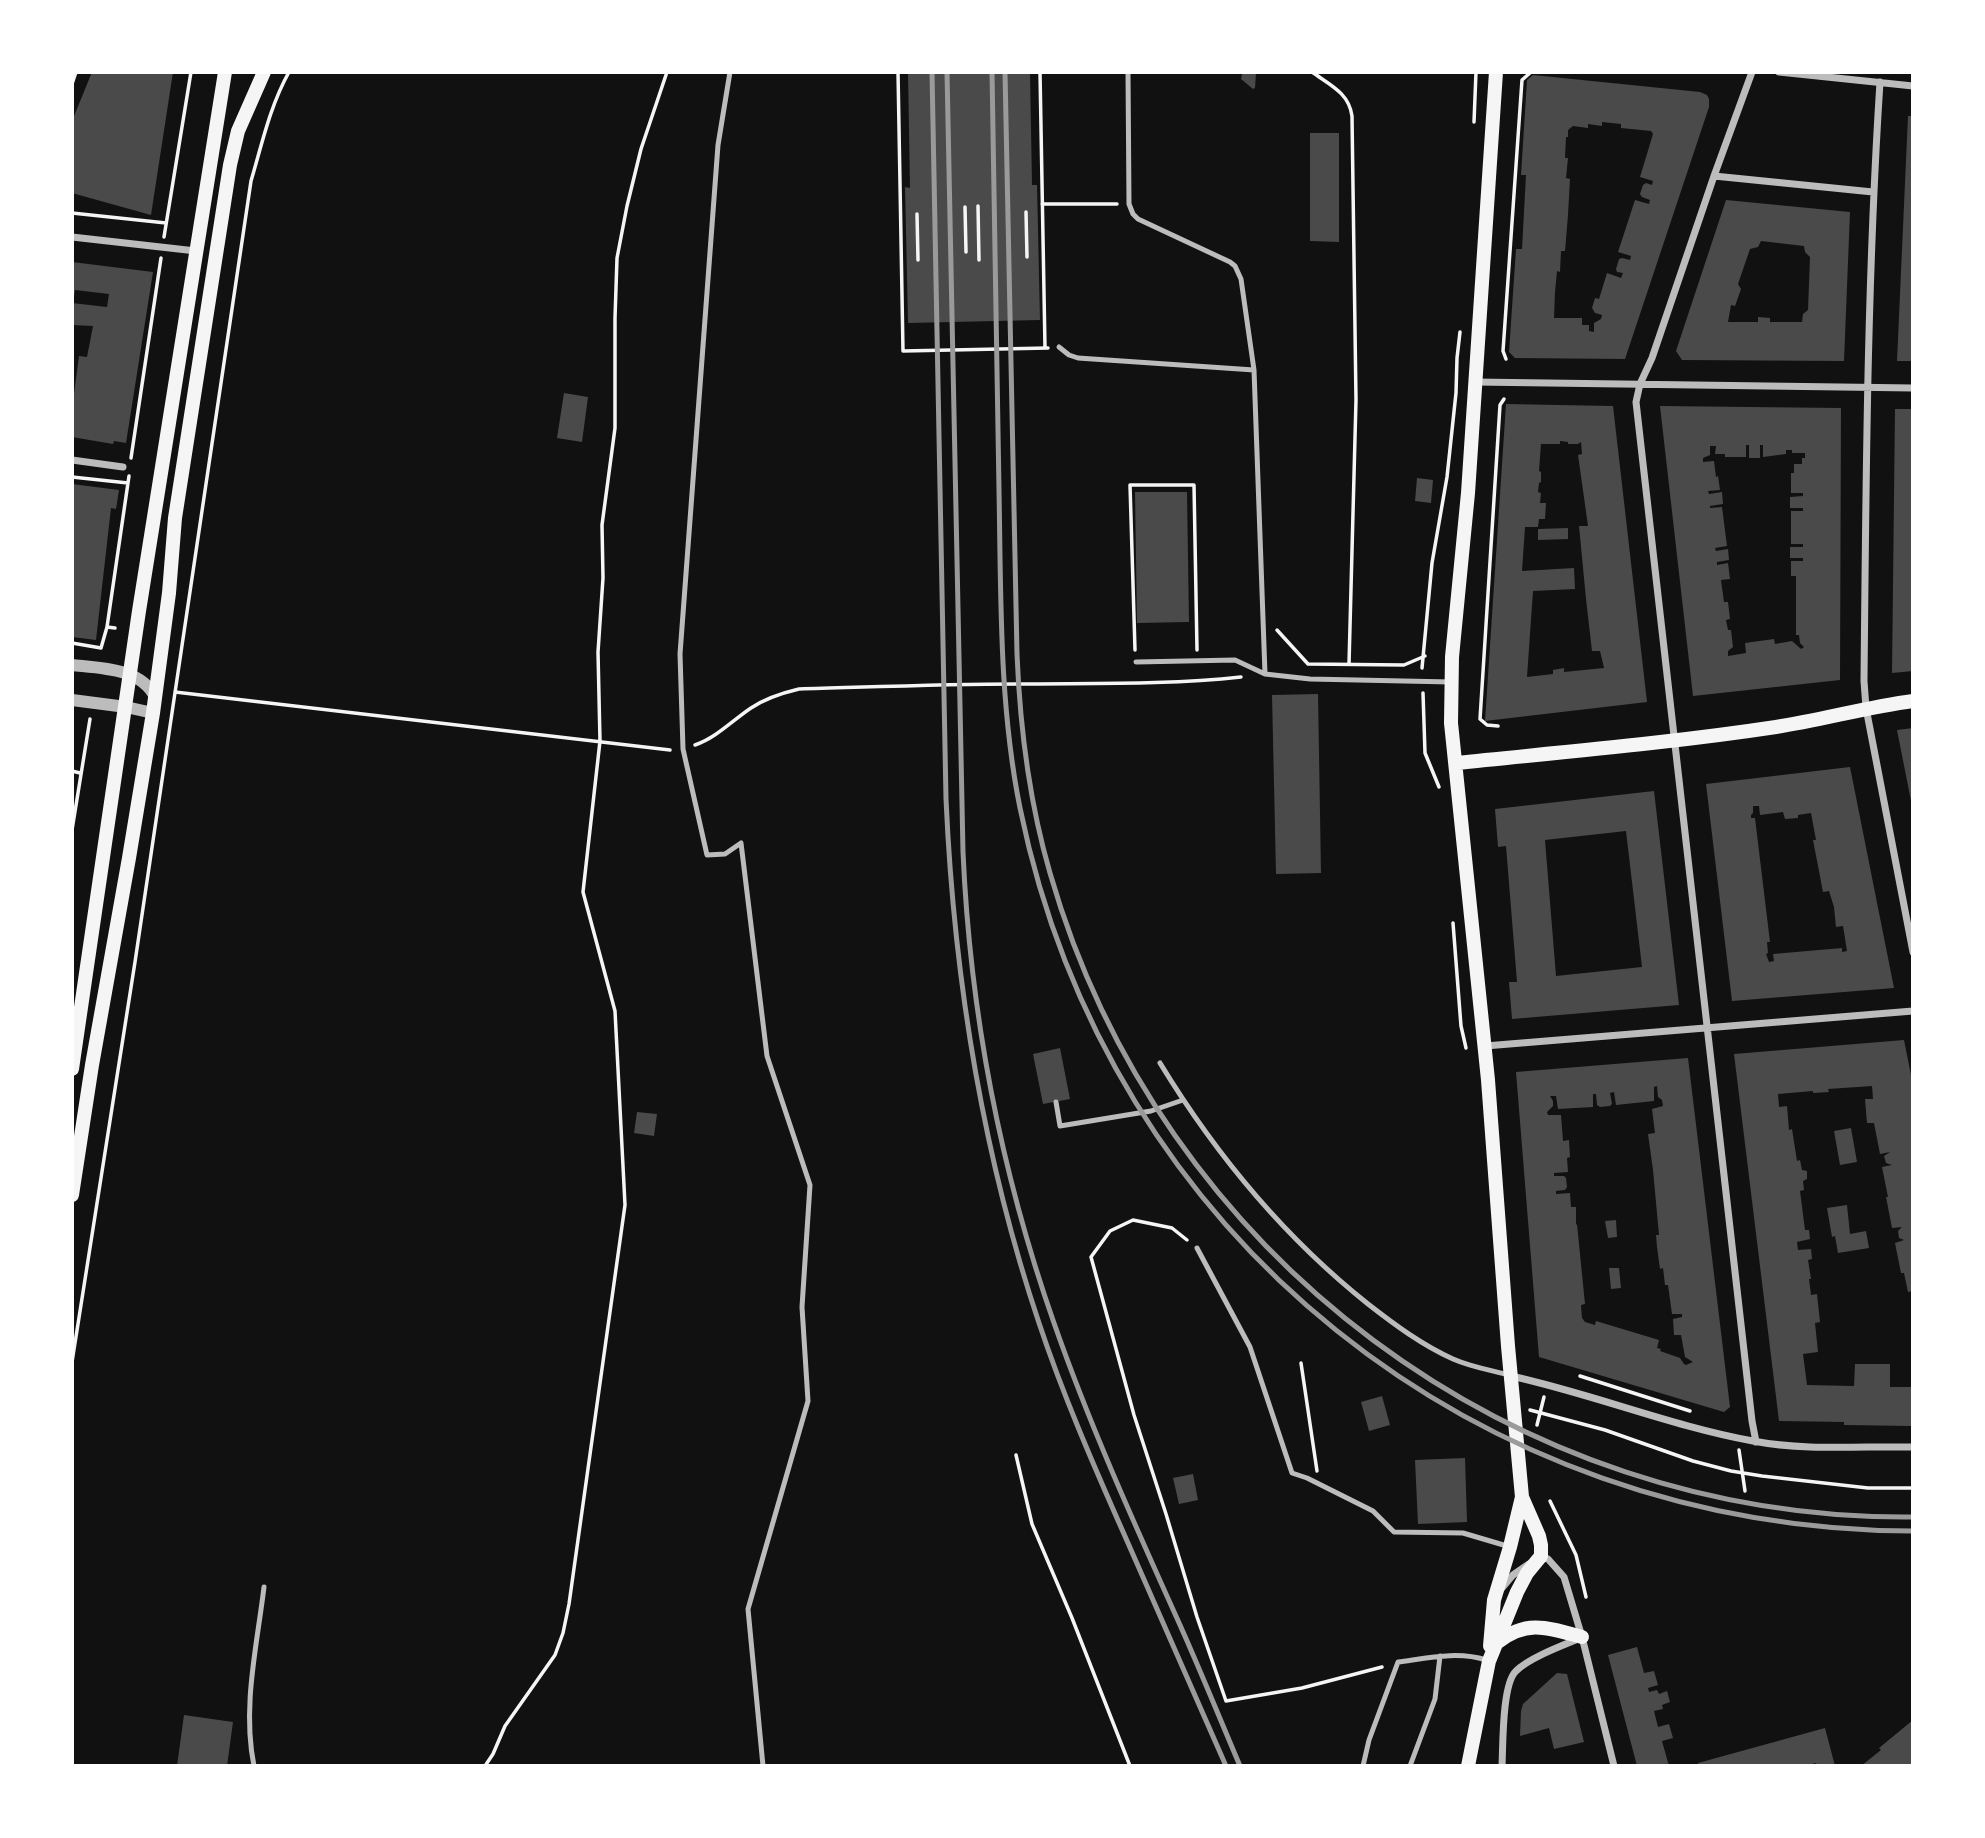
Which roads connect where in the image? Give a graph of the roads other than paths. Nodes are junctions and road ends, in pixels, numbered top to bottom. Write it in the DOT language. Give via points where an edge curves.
graph roads {
  1 [pos="225,72"];
  2 [pos="264,72"];
  3 [pos="730,72"];
  4 [pos="1128,72"];
  5 [pos="1496,72"];
  6 [pos="1752,72"];
  7 [pos="1779,72"];
  8 [pos="1817,74"];
  9 [pos="1880,82"];
  10 [pos="1913,86"];
  11 [pos="1714,176"];
  12 [pos="1873,192"];
  13 [pos="72,237"];
  14 [pos="196,251"];
  15 [pos="1059,347"];
  16 [pos="1254,370"];
  17 [pos="1475,382"];
  18 [pos="1640,384"];
  19 [pos="1867,387"];
  20 [pos="1913,388"];
  21 [pos="72,460"];
  22 [pos="123,467"];
  23 [pos="1136,662"];
  24 [pos="72,665"];
  25 [pos="1265,674"];
  26 [pos="131,675"];
  27 [pos="1451,682"];
  28 [pos="155,697"];
  29 [pos="72,700"];
  30 [pos="1913,701"];
  31 [pos="127,707"];
  32 [pos="1866,708"];
  33 [pos="153,713"];
  34 [pos="1673,741"];
  35 [pos="1456,763"];
  36 [pos="1913,952"];
  37 [pos="1913,1011"];
  38 [pos="1707,1029"];
  39 [pos="1485,1046"];
  40 [pos="1160,1063"];
  41 [pos="72,1069"];
  42 [pos="1183,1100"];
  43 [pos="1056,1102"];
  44 [pos="72,1195"];
  45 [pos="1197,1248"];
  46 [pos="1511,1376"];
  47 [pos="1756,1441"];
  48 [pos="1913,1447"];
  49 [pos="1522,1497"];
  50 [pos="1510,1547"];
  51 [pos="1541,1556"];
  52 [pos="264,1587"];
  53 [pos="1494,1600"];
  54 [pos="1582,1637"];
  55 [pos="1496,1643"];
  56 [pos="1440,1656"];
  57 [pos="1489,1661"];
  58 [pos="254,1766"];
  59 [pos="763,1766"];
  60 [pos="1363,1766"];
  61 [pos="1410,1766"];
  62 [pos="1468,1766"];
  63 [pos="1502,1766"];
  64 [pos="1614,1766"];
  1 -- 14 [label="main road"];
  2 -- 28 [label="main road" via="238,131 230,165 175,518"];
  3 -- 59 [label="lane" via="718,145 680,654 683,749 707,855 726,854 741,843 767,1056 810,1185 802,1307 808,1401 748,1609"];
  4 -- 16 [label="lane" via="1129,204 1133,214 1235,267 1241,279"];
  5 -- 17 [label="main road"];
  6 -- 11 [label="street"];
  7 -- 8 [label="street"];
  8 -- 9 [label="street"];
  9 -- 10 [label="street"];
  9 -- 12 [label="street"];
  11 -- 12 [label="street"];
  11 -- 18 [label="street"];
  12 -- 19 [label="street"];
  13 -- 14 [label="street"];
  14 -- 26 [label="main road"];
  15 -- 16 [label="lane" via="1078,358"];
  16 -- 25 [label="lane"];
  17 -- 18 [label="street"];
  17 -- 27 [label="main road"];
  18 -- 19 [label="street"];
  18 -- 34 [label="street" via="1636,401"];
  19 -- 20 [label="street"];
  19 -- 32 [label="street"];
  21 -- 22 [label="street"];
  23 -- 25 [label="lane" via="1235,660"];
  24 -- 26 [label="street"];
  25 -- 27 [label="lane"];
  26 -- 28 [label="street"];
  26 -- 31 [label="main road"];
  27 -- 35 [label="main road"];
  28 -- 33 [label="main road"];
  29 -- 31 [label="street"];
  30 -- 32 [label="main road"];
  31 -- 33 [label="street"];
  31 -- 41 [label="main road"];
  32 -- 34 [label="main road"];
  32 -- 36 [label="street"];
  33 -- 44 [label="main road"];
  34 -- 35 [label="main road"];
  34 -- 38 [label="street"];
  35 -- 39 [label="main road"];
  37 -- 38 [label="street"];
  38 -- 39 [label="street"];
  38 -- 47 [label="street"];
  39 -- 46 [label="main road"];
  40 -- 42 [label="lane"];
  42 -- 43 [label="lane" via="1151,1111 1060,1126"];
  42 -- 46 [label="lane" via="1264,1205 1355,1293 1439,1352"];
  45 -- 50 [label="lane" via="1250,1347 1292,1473 1373,1511 1394,1532 1463,1533"];
  46 -- 47 [label="street"];
  46 -- 49 [label="main road"];
  47 -- 48 [label="street" via="1795,1446"];
  49 -- 50 [label="main road"];
  49 -- 51 [label="main road" via="1539,1536"];
  50 -- 53 [label="main road"];
  51 -- 53 [label="street" via="1513,1575"];
  51 -- 54 [label="street" via="1564,1577"];
  51 -- 55 [label="main road" via="1517,1592"];
  52 -- 58 [label="lane" via="249,1703 248,1741"];
  53 -- 57 [label="main road"];
  54 -- 55 [label="main road" via="1533,1627 1515,1630"];
  54 -- 63 [label="street" via="1511,1676"];
  54 -- 64 [label="street"];
  55 -- 57 [label="main road"];
  56 -- 57 [label="lane" via="1470,1655"];
  56 -- 60 [label="lane" via="1398,1662"];
  56 -- 61 [label="lane" via="1435,1699"];
  57 -- 62 [label="main road"];
}
